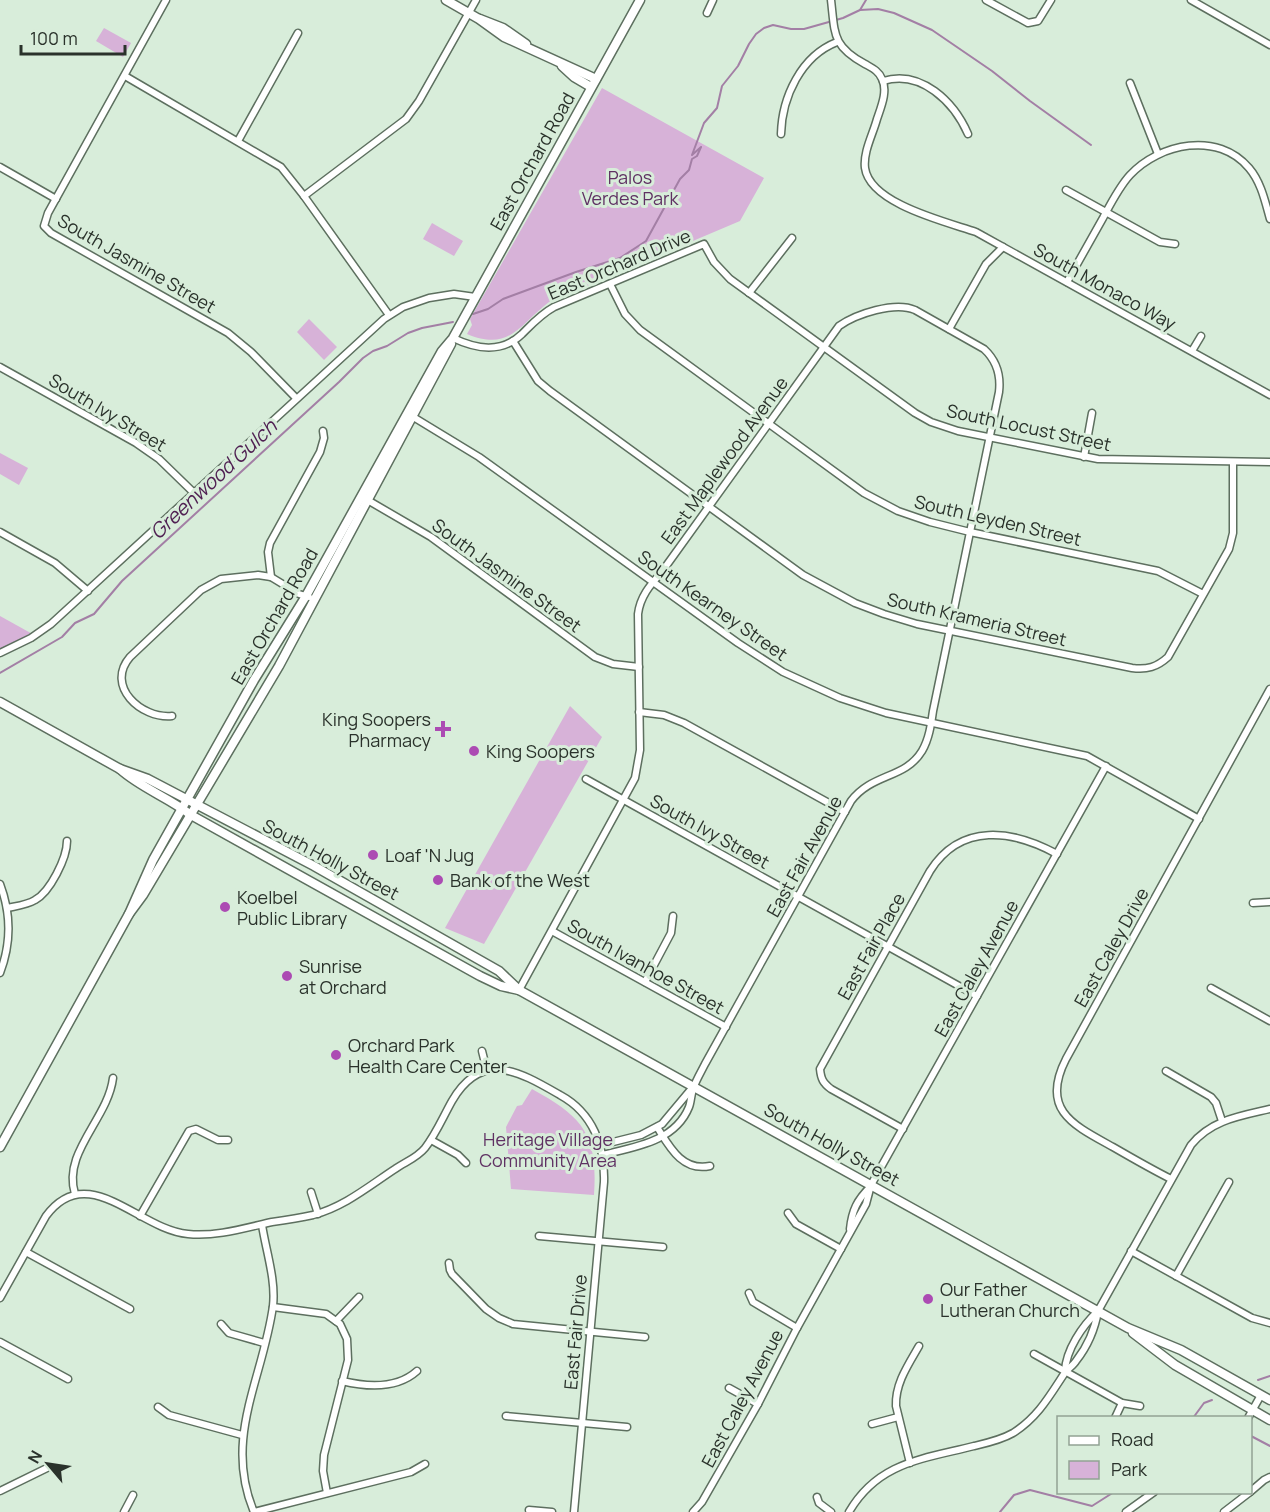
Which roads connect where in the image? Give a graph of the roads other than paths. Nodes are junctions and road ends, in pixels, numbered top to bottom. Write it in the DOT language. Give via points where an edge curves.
graph roads {
  1 [pos="446,0"];
  2 [pos="476,0"];
  3 [pos="640,0"];
  4 [pos="713,0"];
  5 [pos="831,0"];
  6 [pos="986,0"];
  7 [pos="1051,0"];
  8 [pos="1191,0"];
  9 [pos="165,1"];
  10 [pos="469,13"];
  11 [pos="707,14"];
  12 [pos="298,33"];
  13 [pos="837,42"];
  14 [pos="1270,45"];
  15 [pos="125,76"];
  16 [pos="883,81"];
  17 [pos="594,83"];
  18 [pos="1130,83"];
  19 [pos="781,134"];
  20 [pos="968,134"];
  21 [pos="238,141"];
  22 [pos="1158,154"];
  23 [pos="0,167"];
  24 [pos="1270,187"];
  25 [pos="1066,190"];
  26 [pos="1262,190"];
  27 [pos="304,196"];
  28 [pos="56,199"];
  29 [pos="1106,212"];
  30 [pos="1270,219"];
  31 [pos="792,238"];
  32 [pos="704,244"];
  33 [pos="1175,244"];
  34 [pos="1003,247"];
  35 [pos="1067,282"];
  36 [pos="610,284"];
  37 [pos="749,293"];
  38 [pos="475,297"];
  39 [pos="389,315"];
  40 [pos="949,329"];
  41 [pos="1201,336"];
  42 [pos="453,338"];
  43 [pos="513,341"];
  44 [pos="823,348"];
  45 [pos="1192,351"];
  46 [pos="0,367"];
  47 [pos="1270,395"];
  48 [pos="296,398"];
  49 [pos="1092,413"];
  50 [pos="410,415"];
  51 [pos="767,424"];
  52 [pos="323,431"];
  53 [pos="989,437"];
  54 [pos="1084,457"];
  55 [pos="1233,462"];
  56 [pos="1269,463"];
  57 [pos="194,493"];
  58 [pos="365,498"];
  59 [pos="708,507"];
  60 [pos="0,532"];
  61 [pos="970,532"];
  62 [pos="271,577"];
  63 [pos="652,582"];
  64 [pos="88,591"];
  65 [pos="1203,594"];
  66 [pos="306,596"];
  67 [pos="315,600"];
  68 [pos="949,631"];
  69 [pos="0,653"];
  70 [pos="639,667"];
  71 [pos="1269,694"];
  72 [pos="0,702"];
  73 [pos="639,712"];
  74 [pos="172,716"];
  75 [pos="931,723"];
  76 [pos="1106,766"];
  77 [pos="586,778"];
  78 [pos="624,800"];
  79 [pos="185,804"];
  80 [pos="197,805"];
  81 [pos="845,812"];
  82 [pos="191,815"];
  83 [pos="1199,819"];
  84 [pos="67,841"];
  85 [pos="1057,854"];
  86 [pos="0,884"];
  87 [pos="798,897"];
  88 [pos="1270,902"];
  89 [pos="1253,903"];
  90 [pos="7,908"];
  91 [pos="129,914"];
  92 [pos="673,916"];
  93 [pos="552,931"];
  94 [pos="888,947"];
  95 [pos="0,973"];
  96 [pos="645,982"];
  97 [pos="1211,988"];
  98 [pos="519,990"];
  99 [pos="977,996"];
  100 [pos="1270,1021"];
  101 [pos="726,1027"];
  102 [pos="482,1051"];
  103 [pos="487,1071"];
  104 [pos="1166,1071"];
  105 [pos="113,1078"];
  106 [pos="694,1086"];
  107 [pos="1270,1109"];
  108 [pos="192,1121"];
  109 [pos="1222,1121"];
  110 [pos="657,1127"];
  111 [pos="193,1129"];
  112 [pos="903,1129"];
  113 [pos="663,1136"];
  114 [pos="228,1140"];
  115 [pos="431,1140"];
  116 [pos="601,1145"];
  117 [pos="0,1147"];
  118 [pos="602,1155"];
  119 [pos="466,1163"];
  120 [pos="710,1166"];
  121 [pos="1171,1179"];
  122 [pos="1230,1182"];
  123 [pos="872,1185"];
  124 [pos="311,1192"];
  125 [pos="75,1194"];
  126 [pos="788,1213"];
  127 [pos="318,1214"];
  128 [pos="141,1216"];
  129 [pos="261,1225"];
  130 [pos="539,1236"];
  131 [pos="598,1242"];
  132 [pos="663,1247"];
  133 [pos="841,1249"];
  134 [pos="1131,1251"];
  135 [pos="26,1252"];
  136 [pos="449,1263"];
  137 [pos="1176,1276"];
  138 [pos="3,1286"];
  139 [pos="749,1293"];
  140 [pos="359,1297"];
  141 [pos="0,1298"];
  142 [pos="273,1307"];
  143 [pos="130,1309"];
  144 [pos="1098,1311"];
  145 [pos="336,1321"];
  146 [pos="1270,1323"];
  147 [pos="221,1324"];
  148 [pos="797,1328"];
  149 [pos="1128,1328"];
  150 [pos="590,1333"];
  151 [pos="645,1337"];
  152 [pos="0,1342"];
  153 [pos="264,1343"];
  154 [pos="919,1346"];
  155 [pos="1034,1354"];
  156 [pos="417,1371"];
  157 [pos="1065,1371"];
  158 [pos="68,1379"];
  159 [pos="342,1381"];
  160 [pos="729,1388"];
  161 [pos="1261,1395"];
  162 [pos="1270,1400"];
  163 [pos="1122,1403"];
  164 [pos="758,1404"];
  165 [pos="1140,1406"];
  166 [pos="158,1407"];
  167 [pos="1250,1414"];
  168 [pos="506,1416"];
  169 [pos="1115,1416"];
  170 [pos="898,1417"];
  171 [pos="1270,1419"];
  172 [pos="582,1423"];
  173 [pos="872,1424"];
  174 [pos="627,1427"];
  175 [pos="242,1435"];
  176 [pos="910,1463"];
  177 [pos="425,1464"];
  178 [pos="47,1468"];
  179 [pos="1270,1477"];
  180 [pos="1252,1490"];
  181 [pos="0,1491"];
  182 [pos="327,1493"];
  183 [pos="1151,1494"];
  184 [pos="1247,1494"];
  185 [pos="133,1495"];
  186 [pos="817,1497"];
  187 [pos="529,1510"];
  188 [pos="124,1512"];
  189 [pos="254,1512"];
  190 [pos="552,1512"];
  191 [pos="574,1512"];
  192 [pos="693,1512"];
  193 [pos="831,1512"];
  194 [pos="849,1512"];
  195 [pos="1126,1512"];
  196 [pos="1224,1512"];
  1 -- 10 [label="main road"];
  2 -- 10 [label="street"];
  3 -- 17 [label="main road, East Orchard Road"];
  4 -- 11 [label="street"];
  5 -- 13 [label="street"];
  6 -- 7 [label="street" via="1028,23 1038,21"];
  8 -- 14 [label="street"];
  9 -- 15 [label="street"];
  10 -- 17 [label="main road" via="503,28"];
  10 -- 27 [label="street" via="406,119"];
  12 -- 21 [label="street"];
  13 -- 16 [label="street" via="845,52 876,71"];
  13 -- 19 [label="street" via="811,57 797,76 782,119"];
  15 -- 21 [label="street"];
  15 -- 28 [label="street"];
  16 -- 20 [label="street" via="900,77 923,83 948,105"];
  16 -- 34 [label="street, South Monaco Way" via="882,104 865,160 870,182 918,213 976,232"];
  17 -- 38 [label="main road, East Orchard Road"];
  18 -- 22 [label="street"];
  21 -- 27 [label="street" via="281,166"];
  22 -- 26 [label="street" via="1194,145 1225,150 1249,168"];
  22 -- 29 [label="street" via="1130,175"];
  23 -- 28 [label="street"];
  24 -- 26 [label="street"];
  25 -- 29 [label="street"];
  26 -- 30 [label="street"];
  27 -- 39 [label="street"];
  28 -- 48 [label="street, South Jasmine Street" via="44,226 51,233 228,333"];
  29 -- 33 [label="street" via="1160,242"];
  29 -- 35 [label="street"];
  31 -- 37 [label="street"];
  32 -- 36 [label="street, East Orchard Drive"];
  32 -- 37 [label="street, South Locust Street" via="721,271"];
  34 -- 35 [label="street, South Monaco Way"];
  34 -- 40 [label="street" via="986,264"];
  35 -- 45 [label="street, South Monaco Way"];
  36 -- 43 [label="street, East Orchard Drive" via="547,311"];
  36 -- 51 [label="street, South Leyden Street" via="634,326"];
  37 -- 44 [label="street, South Locust Street"];
  38 -- 39 [label="street" via="439,296"];
  38 -- 42 [label="main road, East Orchard Road"];
  39 -- 48 [label="street"];
  40 -- 44 [label="street, East Maplewood Avenue" via="915,310 897,306 843,323"];
  40 -- 53 [label="street, East Fair Avenue" via="984,349 997,368 1000,384"];
  41 -- 45 [label="street"];
  42 -- 43 [label="street, East Orchard Drive" via="480,348"];
  42 -- 50 [label="main road, East Orchard Road" via="442,351"];
  43 -- 59 [label="street, South Krameria Street" via="546,388"];
  44 -- 51 [label="street, East Maplewood Avenue"];
  44 -- 53 [label="street, South Locust Street" via="923,417"];
  45 -- 47 [label="street, South Monaco Way"];
  46 -- 57 [label="street, South Ivy Street" via="136,443 164,463"];
  48 -- 57 [label="street"];
  49 -- 54 [label="street"];
  50 -- 58 [label="main road, East Orchard Road"];
  50 -- 63 [label="street, South Kearney Street" via="479,457"];
  51 -- 59 [label="street, East Maplewood Avenue"];
  51 -- 61 [label="street, South Leyden Street" via="886,505"];
  52 -- 62 [label="street" via="320,452 270,543"];
  53 -- 54 [label="street, South Locust Street"];
  53 -- 61 [label="street, East Fair Avenue"];
  54 -- 55 [label="street, South Locust Street"];
  55 -- 56 [label="street, South Locust Street"];
  55 -- 65 [label="street, South Krameria Street" via="1233,538"];
  57 -- 64 [label="street"];
  58 -- 66 [label="main road, East Orchard Road"];
  58 -- 67 [label="main road, East Orchard Road"];
  58 -- 70 [label="street, South Jasmine Street" via="431,537 587,652 613,664"];
  59 -- 63 [label="street, East Maplewood Avenue"];
  59 -- 68 [label="street, South Krameria Street" via="832,592 884,614"];
  60 -- 64 [label="street" via="54,563"];
  61 -- 65 [label="street, South Leyden Street" via="1158,571"];
  61 -- 68 [label="street, East Fair Avenue"];
  62 -- 66 [label="street"];
  62 -- 74 [label="street" via="230,577 206,586 126,661 121,678 131,701 153,714"];
  63 -- 70 [label="street, East Maplewood Avenue" via="638,614"];
  63 -- 75 [label="street, South Kearney Street" via="760,659 803,682 859,705"];
  64 -- 69 [label="street" via="42,632"];
  65 -- 68 [label="street, South Krameria Street" via="1168,657 1144,670"];
  66 -- 67 [label="street"];
  66 -- 79 [label="main road, East Orchard Road"];
  67 -- 80 [label="main road, East Orchard Road"];
  68 -- 75 [label="street, East Fair Avenue"];
  70 -- 73 [label="street, East Maplewood Avenue"];
  71 -- 83 [label="street, East Caley Drive"];
  72 -- 79 [label="main road, South Holly Street" via="120,769 135,782"];
  73 -- 78 [label="street, East Maplewood Avenue" via="638,768"];
  73 -- 81 [label="street" via="664,715 684,723"];
  75 -- 76 [label="street, South Kearney Street" via="1081,754"];
  75 -- 81 [label="street, East Fair Avenue" via="926,742 914,760 904,769 866,786"];
  76 -- 83 [label="street, South Kearney Street"];
  76 -- 85 [label="street, East Caley Avenue"];
  77 -- 78 [label="street, South Ivy Street"];
  78 -- 87 [label="street, South Ivy Street"];
  78 -- 93 [label="street, East Maplewood Avenue"];
  79 -- 80 [label="main road, South Holly Street"];
  79 -- 82 [label="main road, South Holly Street"];
  79 -- 91 [label="main road, East Orchard Road" via="153,860"];
  80 -- 82 [label="main road, East Orchard Road"];
  80 -- 98 [label="main road, South Holly Street" via="499,971"];
  81 -- 87 [label="street, East Fair Avenue"];
  82 -- 91 [label="main road, East Orchard Road"];
  82 -- 98 [label="main road, South Holly Street" via="476,974"];
  83 -- 121 [label="street, East Caley Drive" via="1066,1059 1057,1082 1060,1105 1071,1122"];
  84 -- 90 [label="street" via="65,855 45,892 35,901"];
  85 -- 94 [label="street, East Fair Place" via="1041,845 1001,835 980,835 956,843 936,862"];
  85 -- 99 [label="street, East Caley Avenue"];
  86 -- 90 [label="street"];
  87 -- 94 [label="street, South Ivy Street"];
  87 -- 101 [label="street, East Fair Avenue"];
  88 -- 89 [label="street"];
  90 -- 95 [label="street" via="8,944"];
  91 -- 117 [label="main road, East Orchard Road"];
  92 -- 96 [label="street" via="671,933"];
  93 -- 96 [label="street, South Ivanhoe Street"];
  93 -- 98 [label="street, East Maplewood Avenue"];
  94 -- 99 [label="street, South Ivy Street"];
  94 -- 112 [label="street, East Fair Place" via="820,1069 824,1084"];
  96 -- 101 [label="street, South Ivanhoe Street"];
  97 -- 100 [label="street"];
  98 -- 106 [label="main road, South Holly Street"];
  99 -- 112 [label="street, East Caley Avenue"];
  101 -- 106 [label="street, East Fair Avenue"];
  102 -- 103 [label="street"];
  103 -- 115 [label="street" via="471,1078 458,1091"];
  103 -- 116 [label="street" via="518,1072 564,1097 584,1114"];
  104 -- 109 [label="street" via="1211,1097"];
  105 -- 125 [label="street" via="106,1104 74,1163"];
  106 -- 110 [label="street, East Fair Avenue"];
  106 -- 113 [label="street, East Fair Avenue" via="685,1114"];
  106 -- 123 [label="main road, South Holly Street"];
  107 -- 109 [label="street"];
  108 -- 111 [label="street"];
  109 -- 121 [label="street" via="1195,1140"];
  110 -- 113 [label="street"];
  110 -- 116 [label="street, East Fair Avenue"];
  111 -- 114 [label="street"];
  111 -- 128 [label="street" via="186,1134"];
  112 -- 123 [label="street, East Caley Avenue"];
  113 -- 118 [label="street, East Fair Avenue"];
  113 -- 120 [label="street" via="681,1160 698,1167"];
  115 -- 119 [label="street"];
  115 -- 127 [label="street" via="414,1158"];
  116 -- 118 [label="street, East Fair Drive"];
  118 -- 131 [label="street, East Fair Drive" via="604,1182"];
  121 -- 134 [label="street"];
  122 -- 137 [label="street"];
  123 -- 133 [label="street, East Caley Avenue"];
  123 -- 144 [label="main road, South Holly Street"];
  124 -- 127 [label="street"];
  125 -- 128 [label="street" via="101,1196"];
  125 -- 135 [label="street" via="60,1200 50,1210"];
  126 -- 133 [label="street" via="796,1224"];
  127 -- 129 [label="street"];
  128 -- 129 [label="street" via="185,1234 203,1235"];
  129 -- 142 [label="street" via="272,1279"];
  130 -- 131 [label="street"];
  131 -- 132 [label="street"];
  131 -- 150 [label="street, East Fair Drive"];
  133 -- 148 [label="street, East Caley Avenue"];
  134 -- 137 [label="street"];
  134 -- 144 [label="street"];
  135 -- 138 [label="street"];
  135 -- 143 [label="street"];
  136 -- 150 [label="street" via="452,1274 499,1318 522,1326"];
  137 -- 146 [label="street" via="1252,1318"];
  138 -- 141 [label="street"];
  139 -- 148 [label="street" via="753,1302"];
  140 -- 145 [label="street"];
  142 -- 145 [label="street" via="321,1312"];
  142 -- 153 [label="street"];
  144 -- 149 [label="main road, South Holly Street"];
  144 -- 157 [label="street" via="1095,1328 1076,1363"];
  145 -- 159 [label="street" via="349,1346"];
  147 -- 153 [label="street" via="229,1333"];
  148 -- 164 [label="street, East Caley Avenue"];
  149 -- 161 [label="main road, South Holly Street" via="1181,1350"];
  149 -- 167 [label="main road, South Holly Street" via="1143,1343"];
  150 -- 151 [label="street"];
  150 -- 172 [label="street, East Fair Drive"];
  152 -- 158 [label="street"];
  153 -- 175 [label="street"];
  154 -- 170 [label="street" via="897,1387"];
  155 -- 157 [label="street"];
  156 -- 159 [label="street" via="408,1378 375,1386"];
  157 -- 163 [label="street"];
  157 -- 176 [label="street" via="1042,1408 1012,1433"];
  159 -- 182 [label="street" via="324,1455"];
  160 -- 164 [label="street"];
  161 -- 162 [label="main road, South Holly Street"];
  161 -- 167 [label="street"];
  163 -- 165 [label="street"];
  163 -- 169 [label="street"];
  164 -- 192 [label="street, East Caley Avenue"];
  166 -- 175 [label="street" via="168,1415"];
  167 -- 171 [label="main road, South Holly Street"];
  168 -- 172 [label="street"];
  170 -- 173 [label="street"];
  170 -- 176 [label="street"];
  172 -- 174 [label="street"];
  172 -- 191 [label="street, East Fair Drive"];
  175 -- 189 [label="street" via="242,1470"];
  176 -- 194 [label="street" via="875,1480"];
  177 -- 182 [label="street" via="411,1472"];
  178 -- 181 [label="street"];
  179 -- 180 [label="street"];
  182 -- 189 [label="street"];
  183 -- 195 [label="street"];
  184 -- 196 [label="street"];
  185 -- 188 [label="street"];
  186 -- 193 [label="street"];
  187 -- 190 [label="street"];
}
